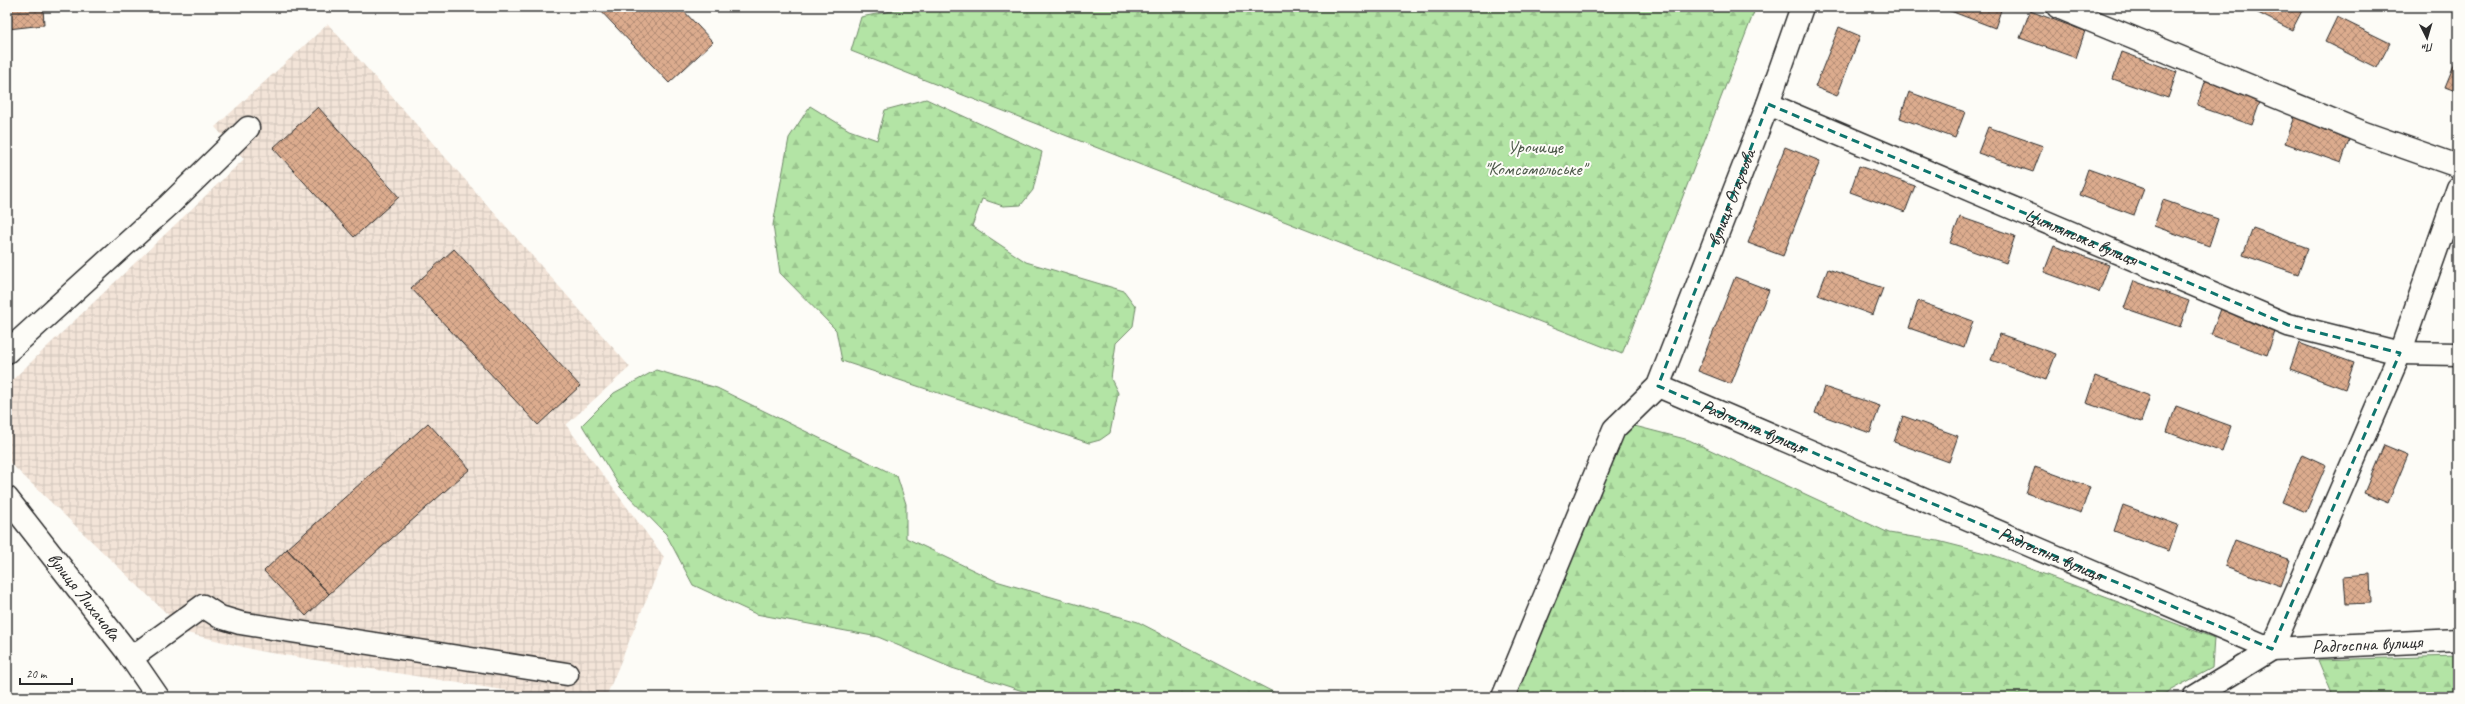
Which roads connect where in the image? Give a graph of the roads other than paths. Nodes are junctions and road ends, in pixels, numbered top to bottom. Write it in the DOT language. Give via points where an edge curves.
graph roads {
  1 [pos="1802,7"];
  2 [pos="2058,7"];
  3 [pos="1768,104"];
  4 [pos="248,128"];
  5 [pos="2458,166"];
  6 [pos="2458,188"];
  7 [pos="7,352"];
  8 [pos="2400,353"];
  9 [pos="2458,354"];
  10 [pos="1658,386"];
  11 [pos="7,498"];
  12 [pos="2458,640"];
  13 [pos="2272,649"];
  14 [pos="131,658"];
  15 [pos="567,674"];
  16 [pos="158,697"];
  17 [pos="1503,697"];
  18 [pos="2194,697"];
  1 -- 3 [label="street, вулиця Огарьова"];
  2 -- 5 [label="street" via="2364,133"];
  3 -- 8 [label="street, Цимлянська вулиця" via="2288,325"];
  3 -- 10 [label="street, вулиця Огарьова"];
  4 -- 7 [label="street"];
  6 -- 8 [label="street"];
  8 -- 9 [label="street, Цимлянська вулиця"];
  8 -- 13 [label="street"];
  10 -- 13 [label="street, Радгоспна вулиця"];
  10 -- 17 [label="street" via="1614,429"];
  11 -- 14 [label="street, вулиця Лихачова"];
  12 -- 13 [label="street, Радгоспна вулиця"];
  13 -- 18 [label="street"];
  14 -- 15 [label="street" via="203,606 220,617 240,623"];
  14 -- 16 [label="street, вулиця Лихачова"];
}
